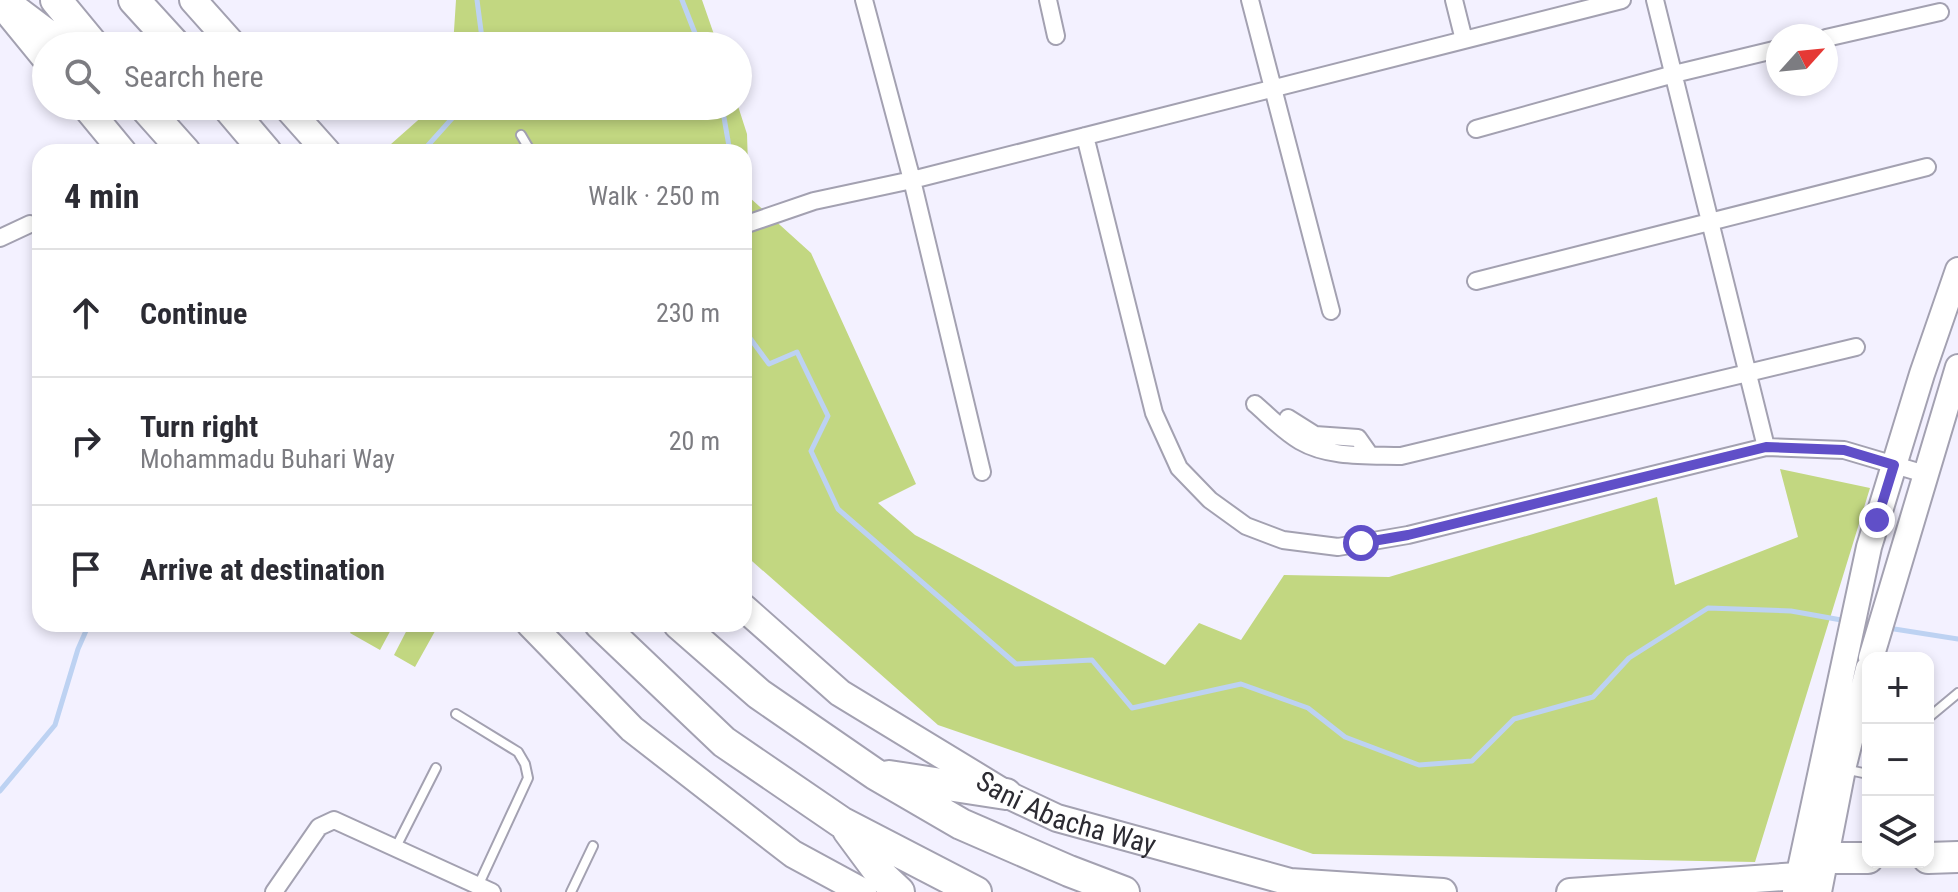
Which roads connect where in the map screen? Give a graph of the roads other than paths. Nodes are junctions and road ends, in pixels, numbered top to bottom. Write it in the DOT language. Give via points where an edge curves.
graph roads {
  1 [pos="56,0"];
  2 [pos="134,0"];
  3 [pos="158,0"];
  4 [pos="193,0"];
  5 [pos="864,0"];
  6 [pos="1048,0"];
  7 [pos="1250,0"];
  8 [pos="1454,0"];
  9 [pos="1622,0"];
  10 [pos="1655,0"];
  11 [pos="1,2"];
  12 [pos="1940,12"];
  13 [pos="43,32"];
  14 [pos="82,32"];
  15 [pos="163,32"];
  16 [pos="175,32"];
  17 [pos="222,32"];
  18 [pos="1838,35"];
  19 [pos="1056,36"];
  20 [pos="1464,40"];
  21 [pos="32,41"];
  22 [pos="1766,52"];
  23 [pos="1674,74"];
  24 [pos="1272,88"];
  25 [pos="97,120"];
  26 [pos="157,120"];
  27 [pos="239,120"];
  28 [pos="298,120"];
  29 [pos="1476,129"];
  30 [pos="521,135"];
  31 [pos="1085,136"];
  32 [pos="116,144"];
  33 [pos="178,144"];
  34 [pos="259,144"];
  35 [pos="320,144"];
  36 [pos="526,144"];
  37 [pos="1927,167"];
  38 [pos="912,180"];
  39 [pos="752,222"];
  40 [pos="1710,222"];
  41 [pos="30,224"];
  42 [pos="0,238"];
  43 [pos="1958,270"];
  44 [pos="1476,281"];
  45 [pos="1331,311"];
  46 [pos="1950,314"];
  47 [pos="1856,347"];
  48 [pos="1958,367"];
  49 [pos="1748,373"];
  50 [pos="1255,404"];
  51 [pos="1288,418"];
  52 [pos="1766,447"];
  53 [pos="1370,455"];
  54 [pos="1894,465"];
  55 [pos="982,472"];
  56 [pos="1925,474"];
  57 [pos="752,615"];
  58 [pos="538,632"];
  59 [pos="608,632"];
  60 [pos="688,632"];
  61 [pos="1873,652"];
  62 [pos="1862,690"];
  63 [pos="1958,693"];
  64 [pos="1934,713"];
  65 [pos="456,714"];
  66 [pos="436,768"];
  67 [pos="1843,769"];
  68 [pos="1862,773"];
  69 [pos="875,774"];
  70 [pos="1006,794"];
  71 [pos="841,822"];
  72 [pos="593,846"];
  73 [pos="396,847"];
  74 [pos="1958,857"];
  75 [pos="1824,858"];
  76 [pos="1862,858"];
  77 [pos="1934,858"];
  78 [pos="1804,887"];
  79 [pos="485,889"];
  80 [pos="274,892"];
  81 [pos="571,892"];
  82 [pos="863,892"];
  83 [pos="899,892"];
  84 [pos="976,892"];
  85 [pos="1124,892"];
  86 [pos="1443,892"];
  87 [pos="1570,892"];
  1 -- 14 [label="highway"];
  2 -- 15 [label="highway"];
  3 -- 16 [label="highway"];
  4 -- 17 [label="main road"];
  5 -- 38 [label="street"];
  6 -- 19 [label="street"];
  7 -- 24 [label="street"];
  8 -- 20 [label="street"];
  9 -- 20 [label="street"];
  10 -- 23 [label="street"];
  11 -- 13 [label="highway"];
  11 -- 21 [label="main road"];
  12 -- 18 [label="street"];
  20 -- 24 [label="street"];
  22 -- 23 [label="street"];
  23 -- 29 [label="street"];
  23 -- 40 [label="street"];
  24 -- 31 [label="street"];
  24 -- 45 [label="street"];
  25 -- 32 [label="main road"];
  26 -- 33 [label="highway"];
  27 -- 34 [label="highway"];
  28 -- 35 [label="main road"];
  30 -- 36 [label="lane"];
  31 -- 38 [label="street"];
  31 -- 52 [label="street" via="1154,413 1179,468 1246,526 1283,540 1338,547 1408,535"];
  37 -- 40 [label="street"];
  38 -- 39 [label="street" via="814,201"];
  38 -- 55 [label="street"];
  40 -- 44 [label="street"];
  40 -- 49 [label="street"];
  41 -- 42 [label="street"];
  43 -- 46 [label="main road"];
  46 -- 54 [label="main road"];
  47 -- 49 [label="street"];
  48 -- 56 [label="main road"];
  49 -- 52 [label="street"];
  49 -- 53 [label="street" via="1401,456"];
  50 -- 53 [label="street" via="1312,447"];
  51 -- 53 [label="street" via="1315,435 1358,438"];
  52 -- 54 [label="street" via="1844,450"];
  54 -- 56 [label="street"];
  54 -- 78 [label="main road" via="1835,695"];
  56 -- 61 [label="main road"];
  57 -- 70 [label="main road, Sani Abacha Way" via="840,693"];
  58 -- 82 [label="main road" via="632,729 793,854"];
  59 -- 71 [label="highway" via="724,742"];
  60 -- 69 [label="highway, Sani Abacha Way" via="759,694"];
  62 -- 67 [label="main road"];
  63 -- 64 [label="lane"];
  65 -- 79 [label="lane" via="518,752 528,778"];
  66 -- 73 [label="lane"];
  67 -- 68 [label="lane"];
  67 -- 75 [label="main road"];
  69 -- 70 [label="highway"];
  69 -- 85 [label="highway, Sani Abacha Way" via="961,824"];
  70 -- 86 [label="main road, Sani Abacha Way" via="1057,818 1290,882"];
  71 -- 83 [label="highway"];
  71 -- 84 [label="highway"];
  72 -- 81 [label="lane"];
  73 -- 79 [label="street"];
  73 -- 80 [label="street" via="343,822 326,822"];
  74 -- 77 [label="highway"];
  75 -- 76 [label="highway"];
  75 -- 78 [label="main road"];
  78 -- 87 [label="main road"];
}
